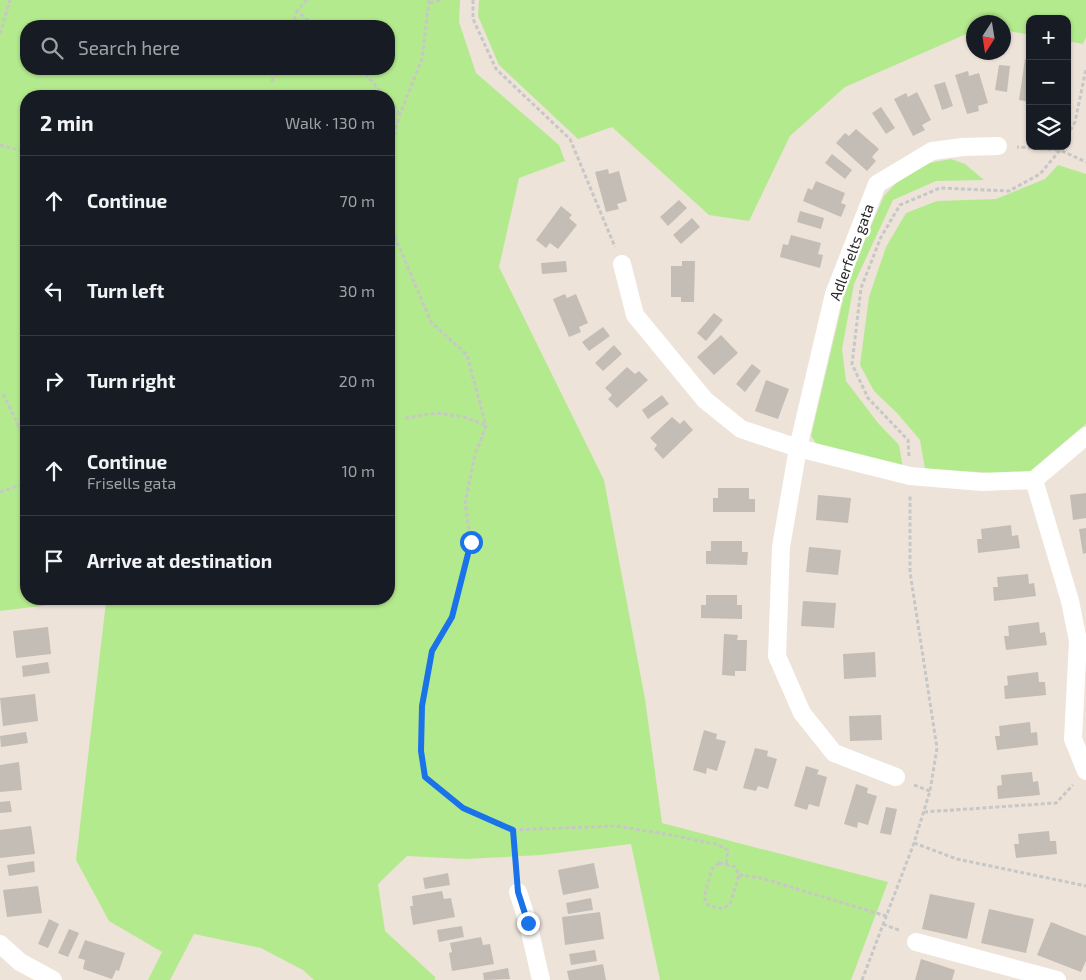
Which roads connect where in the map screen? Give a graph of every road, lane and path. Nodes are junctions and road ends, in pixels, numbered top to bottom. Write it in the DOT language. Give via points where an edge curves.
graph roads {
  1 [pos="10,0"];
  2 [pos="307,0"];
  3 [pos="441,0"];
  4 [pos="473,0"];
  5 [pos="429,2"];
  6 [pos="297,11"];
  7 [pos="294,20"];
  8 [pos="308,20"];
  9 [pos="0,34"];
  10 [pos="1086,69"];
  11 [pos="274,75"];
  12 [pos="366,75"];
  13 [pos="272,82"];
  14 [pos="380,90"];
  15 [pos="395,108"];
  16 [pos="400,114"];
  17 [pos="1071,129"];
  18 [pos="395,132"];
  19 [pos="0,145"];
  20 [pos="998,146"];
  21 [pos="20,150"];
  22 [pos="1060,150"];
  23 [pos="1086,162"];
  24 [pos="395,237"];
  25 [pos="622,264"];
  26 [pos="3,394"];
  27 [pos="405,418"];
  28 [pos="486,426"];
  29 [pos="20,429"];
  30 [pos="1086,436"];
  31 [pos="798,448"];
  32 [pos="1034,480"];
  33 [pos="20,485"];
  34 [pos="0,492"];
  35 [pos="1086,771"];
  36 [pos="896,777"];
  37 [pos="1074,784"];
  38 [pos="924,812"];
  39 [pos="513,830"];
  40 [pos="914,843"];
  41 [pos="726,865"];
  42 [pos="739,875"];
  43 [pos="1086,886"];
  44 [pos="518,892"];
  45 [pos="886,916"];
  46 [pos="916,942"];
  47 [pos="0,944"];
  48 [pos="53,980"];
  49 [pos="541,980"];
  50 [pos="1057,980"];
  1 -- 9 [label="path"];
  2 -- 6 [label="path"];
  3 -- 5 [label="path"];
  4 -- 25 [label="path" via="473,19 496,69 570,139"];
  5 -- 16 [label="path" via="422,59"];
  6 -- 7 [label="path"];
  6 -- 8 [label="path"];
  10 -- 17 [label="path"];
  11 -- 13 [label="path"];
  12 -- 14 [label="path"];
  15 -- 16 [label="path"];
  16 -- 18 [label="path"];
  19 -- 21 [label="path"];
  20 -- 31 [label="street, Adlerfelts gata" via="932,151 877,184 834,294"];
  22 -- 23 [label="path"];
  24 -- 28 [label="path" via="431,322 468,355"];
  25 -- 31 [label="street" via="635,314 705,400 741,429"];
  26 -- 29 [label="path"];
  27 -- 28 [label="path" via="437,413 464,417"];
  28 -- 39 [label="path" via="475,455 465,503 471,542 452,617 432,651 422,706 421,751 425,777 463,808"];
  30 -- 32 [label="street"];
  31 -- 32 [label="street" via="910,476 982,482"];
  31 -- 36 [label="street, Adlerfelts gata" via="781,546 777,656 802,713 834,753"];
  32 -- 35 [label="street" via="1070,601 1078,641 1073,739"];
  33 -- 34 [label="path"];
  37 -- 38 [label="path" via="1056,803"];
  39 -- 41 [label="path" via="616,826 666,834 716,844 728,850"];
  39 -- 44 [label="path"];
  40 -- 43 [label="path" via="957,859"];
  41 -- 42 [label="path" via="735,867"];
  41 -- 42 [label="path" via="719,863 712,869 704,897 708,905 723,909 730,904"];
  42 -- 45 [label="path" via="761,878"];
  44 -- 49 [label="street"];
  46 -- 50 [label="street"];
  47 -- 48 [label="street" via="20,962"];
}
